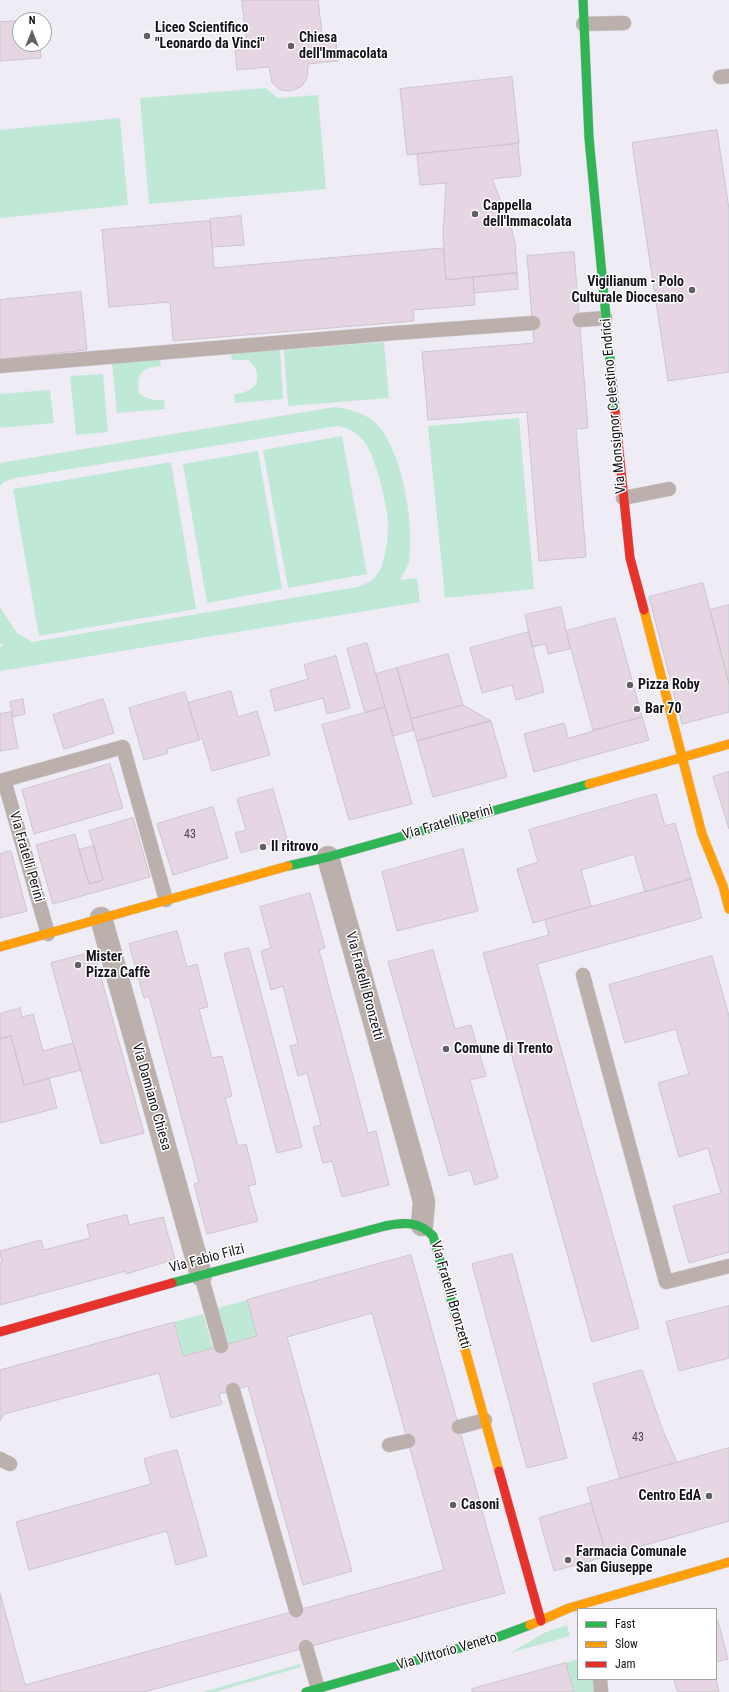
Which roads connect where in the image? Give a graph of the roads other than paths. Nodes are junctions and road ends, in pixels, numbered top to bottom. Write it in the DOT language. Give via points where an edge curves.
graph roads {
  1 [pos="583,0"];
  2 [pos="624,23"];
  3 [pos="584,24"];
  4 [pos="606,318"];
  5 [pos="580,320"];
  6 [pos="533,323"];
  7 [pos="0,366"];
  8 [pos="669,489"];
  9 [pos="623,498"];
  10 [pos="729,744"];
  11 [pos="681,757"];
  12 [pos="328,857"];
  13 [pos="166,900"];
  14 [pos="729,909"];
  15 [pos="101,918"];
  16 [pos="48,934"];
  17 [pos="0,947"];
  18 [pos="583,975"];
  19 [pos="422,1225"];
  20 [pos="729,1266"];
  21 [pos="201,1275"];
  22 [pos="0,1332"];
  23 [pos="220,1346"];
  24 [pos="233,1390"];
  25 [pos="485,1420"];
  26 [pos="459,1427"];
  27 [pos="408,1441"];
  28 [pos="389,1445"];
  29 [pos="729,1562"];
  30 [pos="582,1606"];
  31 [pos="296,1610"];
  32 [pos="541,1621"];
  33 [pos="306,1647"];
  34 [pos="600,1680"];
  35 [pos="310,1691"];
  36 [pos="601,1692"];
  1 -- 3 [label="street, Via Monsignor Celestino Endrici"];
  2 -- 3 [label="lane"];
  3 -- 4 [label="street, Via Monsignor Celestino Endrici" via="589,138"];
  4 -- 5 [label="lane"];
  4 -- 9 [label="street, Via Monsignor Celestino Endrici"];
  6 -- 7 [label="lane" via="395,332"];
  8 -- 9 [label="lane"];
  9 -- 11 [label="street, Via Monsignor Celestino Endrici" via="630,558"];
  10 -- 11 [label="street, Via Fratelli Perini"];
  11 -- 12 [label="street, Via Fratelli Perini"];
  11 -- 14 [label="street, Via Monsignor Celestino Endrici" via="702,834 723,886"];
  12 -- 13 [label="street, Via Fratelli Perini"];
  12 -- 19 [label="street, Via Fratelli Bronzetti" via="423,1196"];
  13 -- 15 [label="street, Via Fratelli Perini"];
  13 -- 16 [label="lane, Via Fratelli Perini" via="123,747 4,780"];
  15 -- 16 [label="street, Via Fratelli Perini"];
  15 -- 21 [label="street, Via Damiano Chiesa"];
  16 -- 17 [label="street, Via Fratelli Perini"];
  18 -- 20 [label="lane" via="666,1282"];
  19 -- 21 [label="street, Via Fabio Filzi" via="407,1223 385,1226"];
  19 -- 25 [label="street, Via Fratelli Bronzetti" via="434,1236"];
  21 -- 22 [label="street, Via Fabio Filzi"];
  21 -- 23 [label="lane"];
  24 -- 31 [label="lane"];
  25 -- 26 [label="lane"];
  25 -- 32 [label="street, Via Fratelli Bronzetti"];
  27 -- 28 [label="lane"];
  29 -- 30 [label="street, Via Vittorio Veneto"];
  30 -- 32 [label="street, Via Vittorio Veneto"];
  32 -- 35 [label="street, Via Vittorio Veneto" via="498,1638"];
  33 -- 35 [label="lane"];
  34 -- 36 [label="lane"];
}
